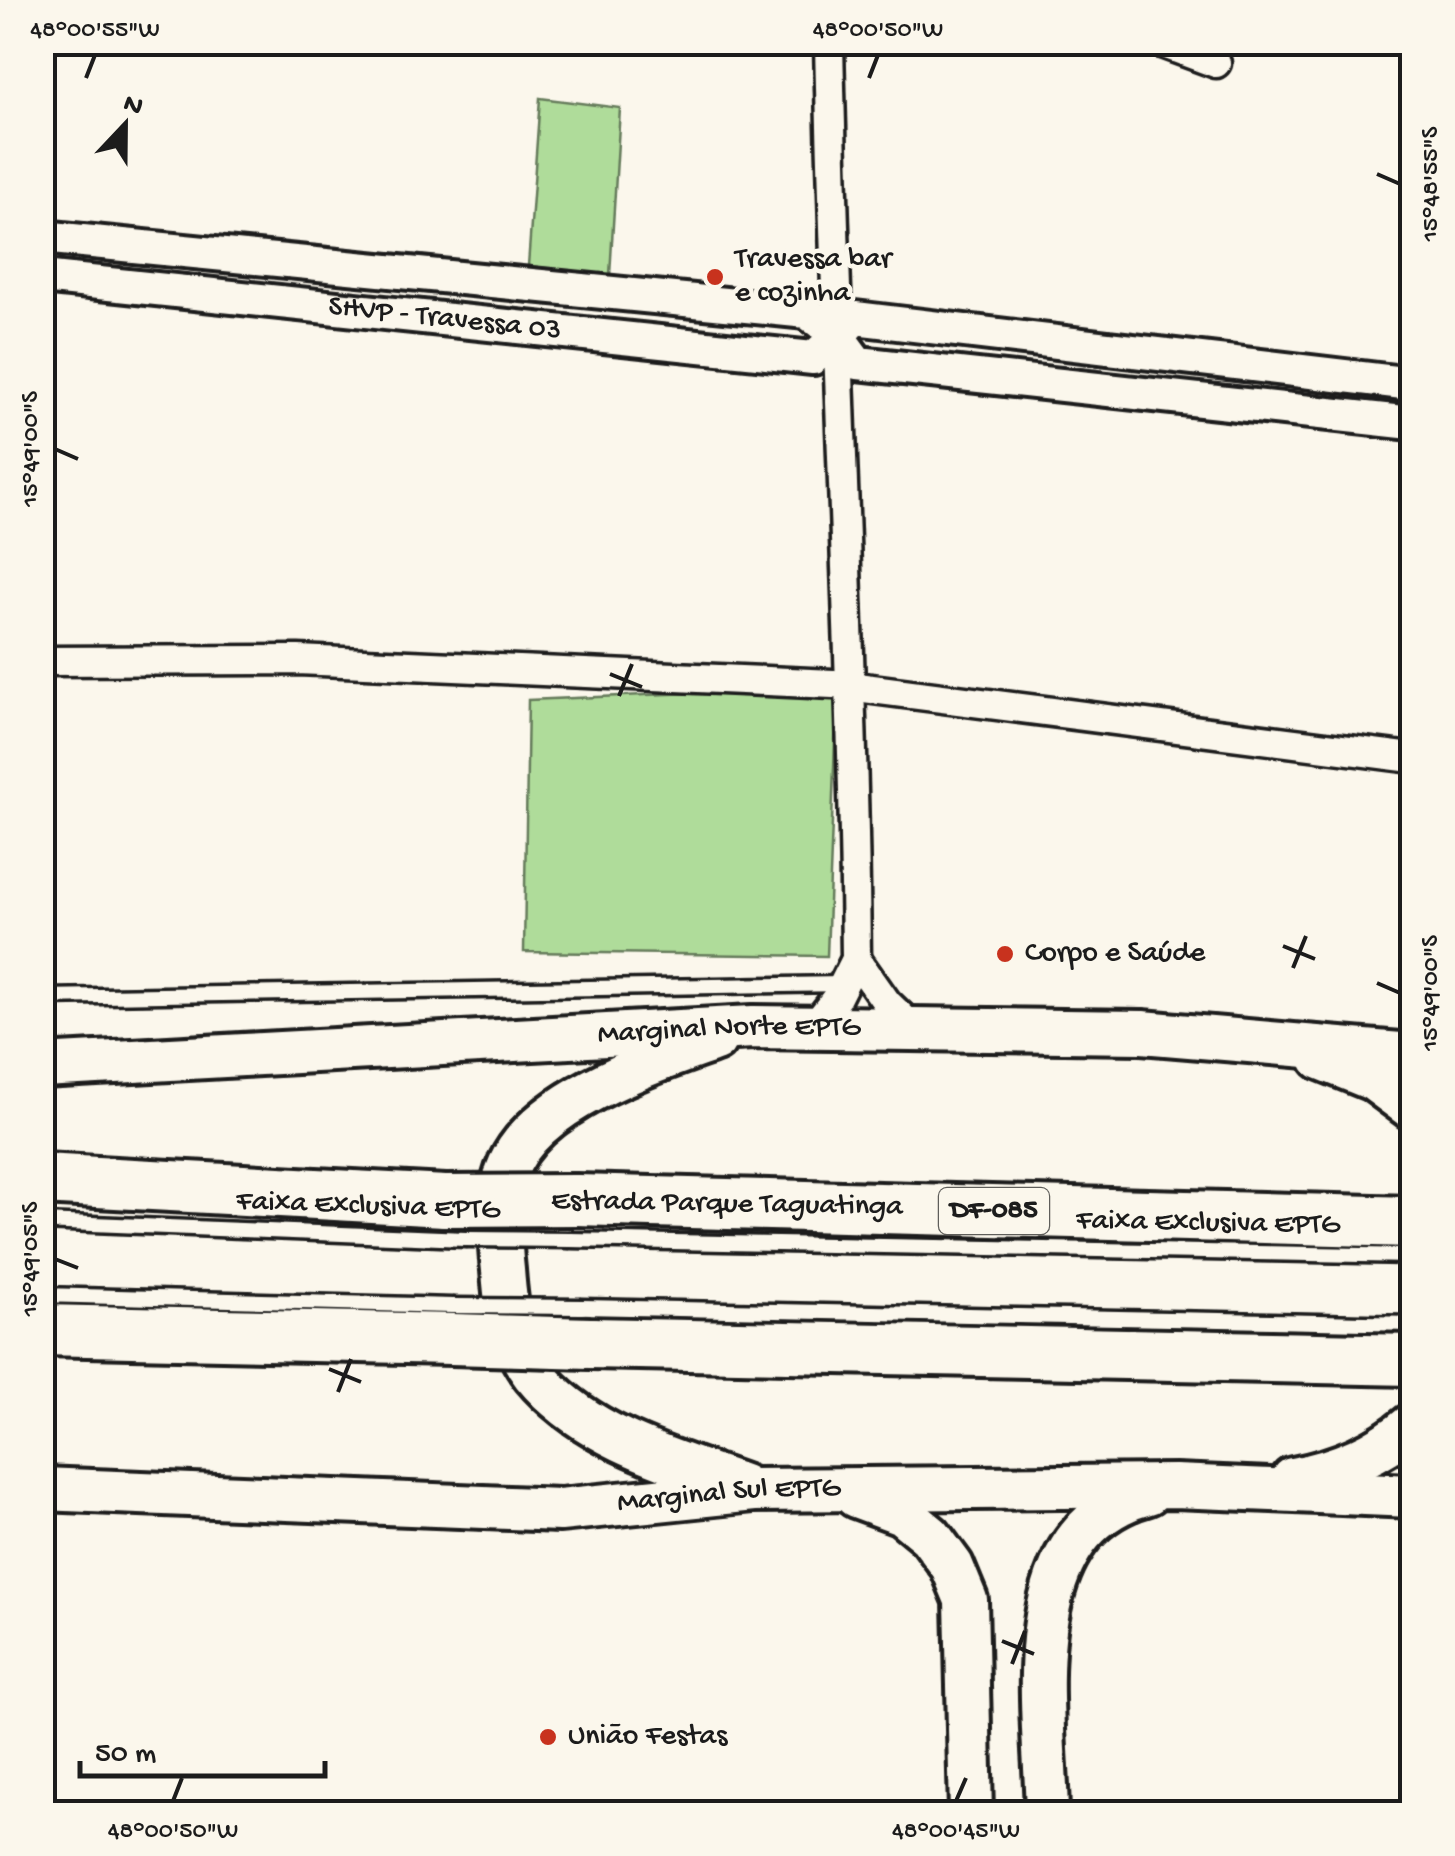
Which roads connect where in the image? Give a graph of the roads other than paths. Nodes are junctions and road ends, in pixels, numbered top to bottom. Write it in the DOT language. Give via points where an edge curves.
graph roads {
  1 [pos="829,42"];
  2 [pos="1160,42"];
  3 [pos="1216,63"];
  4 [pos="42,237"];
  5 [pos="42,277"];
  6 [pos="838,336"];
  7 [pos="1412,384"];
  8 [pos="1412,423"];
  9 [pos="42,661"];
  10 [pos="853,686"];
  11 [pos="1412,758"];
  12 [pos="850,971"];
  13 [pos="42,997"];
  14 [pos="814,1026"];
  15 [pos="912,1026"];
  16 [pos="753,1027"];
  17 [pos="1279,1042"];
  18 [pos="1412,1055"];
  19 [pos="42,1066"];
  20 [pos="1412,1108"];
  21 [pos="42,1179"];
  22 [pos="455,1220"];
  23 [pos="573,1220"];
  24 [pos="42,1222"];
  25 [pos="1412,1222"];
  26 [pos="1412,1256"];
  27 [pos="42,1295"];
  28 [pos="452,1323"];
  29 [pos="1412,1324"];
  30 [pos="586,1325"];
  31 [pos="42,1330"];
  32 [pos="1412,1360"];
  33 [pos="1412,1425"];
  34 [pos="1175,1486"];
  35 [pos="1239,1489"];
  36 [pos="42,1490"];
  37 [pos="754,1490"];
  38 [pos="832,1490"];
  39 [pos="1412,1496"];
  40 [pos="971,1814"];
  41 [pos="1047,1814"];
  1 -- 6 [label="street"];
  2 -- 3 [label="street"];
  4 -- 6 [label="street, SHVP - Travessa 03" via="807,312"];
  5 -- 6 [label="street, SHVP - Travessa 03" via="813,358"];
  6 -- 7 [label="street, SHVP - Travessa 03" via="855,318"];
  6 -- 8 [label="street, SHVP - Travessa 03" via="858,363"];
  6 -- 10 [label="street"];
  9 -- 10 [label="street" via="298,660"];
  10 -- 11 [label="street"];
  10 -- 12 [label="street"];
  12 -- 13 [label="lane"];
  12 -- 14 [label="street"];
  12 -- 15 [label="street"];
  14 -- 15 [label="main road, Marginal Norte EPTG"];
  14 -- 16 [label="main road, Marginal Norte EPTG"];
  15 -- 17 [label="main road, Marginal Norte EPTG"];
  16 -- 19 [label="main road, Marginal Norte EPTG"];
  16 -- 37 [label="main road" via="628,1071 545,1124 516,1155 503,1184 500,1238 518,1355 542,1384 632,1446"];
  17 -- 18 [label="main road, Marginal Norte EPTG"];
  17 -- 20 [label="main road" via="1373,1079"];
  21 -- 22 [label="highway, Estrada Parque Taguatinga / DF-085"];
  22 -- 23 [label="highway, Estrada Parque Taguatinga / DF-085, bridge"];
  22 -- 24 [label="lane, Faixa Exclusiva EPTG"];
  23 -- 25 [label="highway, Estrada Parque Taguatinga / DF-085"];
  23 -- 26 [label="lane, Faixa Exclusiva EPTG"];
  27 -- 28 [label="lane"];
  28 -- 30 [label="highway, bridge"];
  28 -- 31 [label="highway"];
  29 -- 30 [label="lane"];
  30 -- 32 [label="highway"];
  33 -- 35 [label="main road" via="1392,1443 1330,1472"];
  34 -- 35 [label="main road, Marginal Sul EPTG"];
  34 -- 38 [label="main road, Marginal Sul EPTG"];
  34 -- 41 [label="main road" via="1120,1500 1090,1521 1058,1572 1044,1627"];
  35 -- 39 [label="main road, Marginal Sul EPTG"];
  36 -- 37 [label="main road, Marginal Sul EPTG" via="560,1510"];
  37 -- 38 [label="main road, Marginal Sul EPTG"];
  38 -- 40 [label="main road" via="902,1514 952,1566 966,1600"];
}
